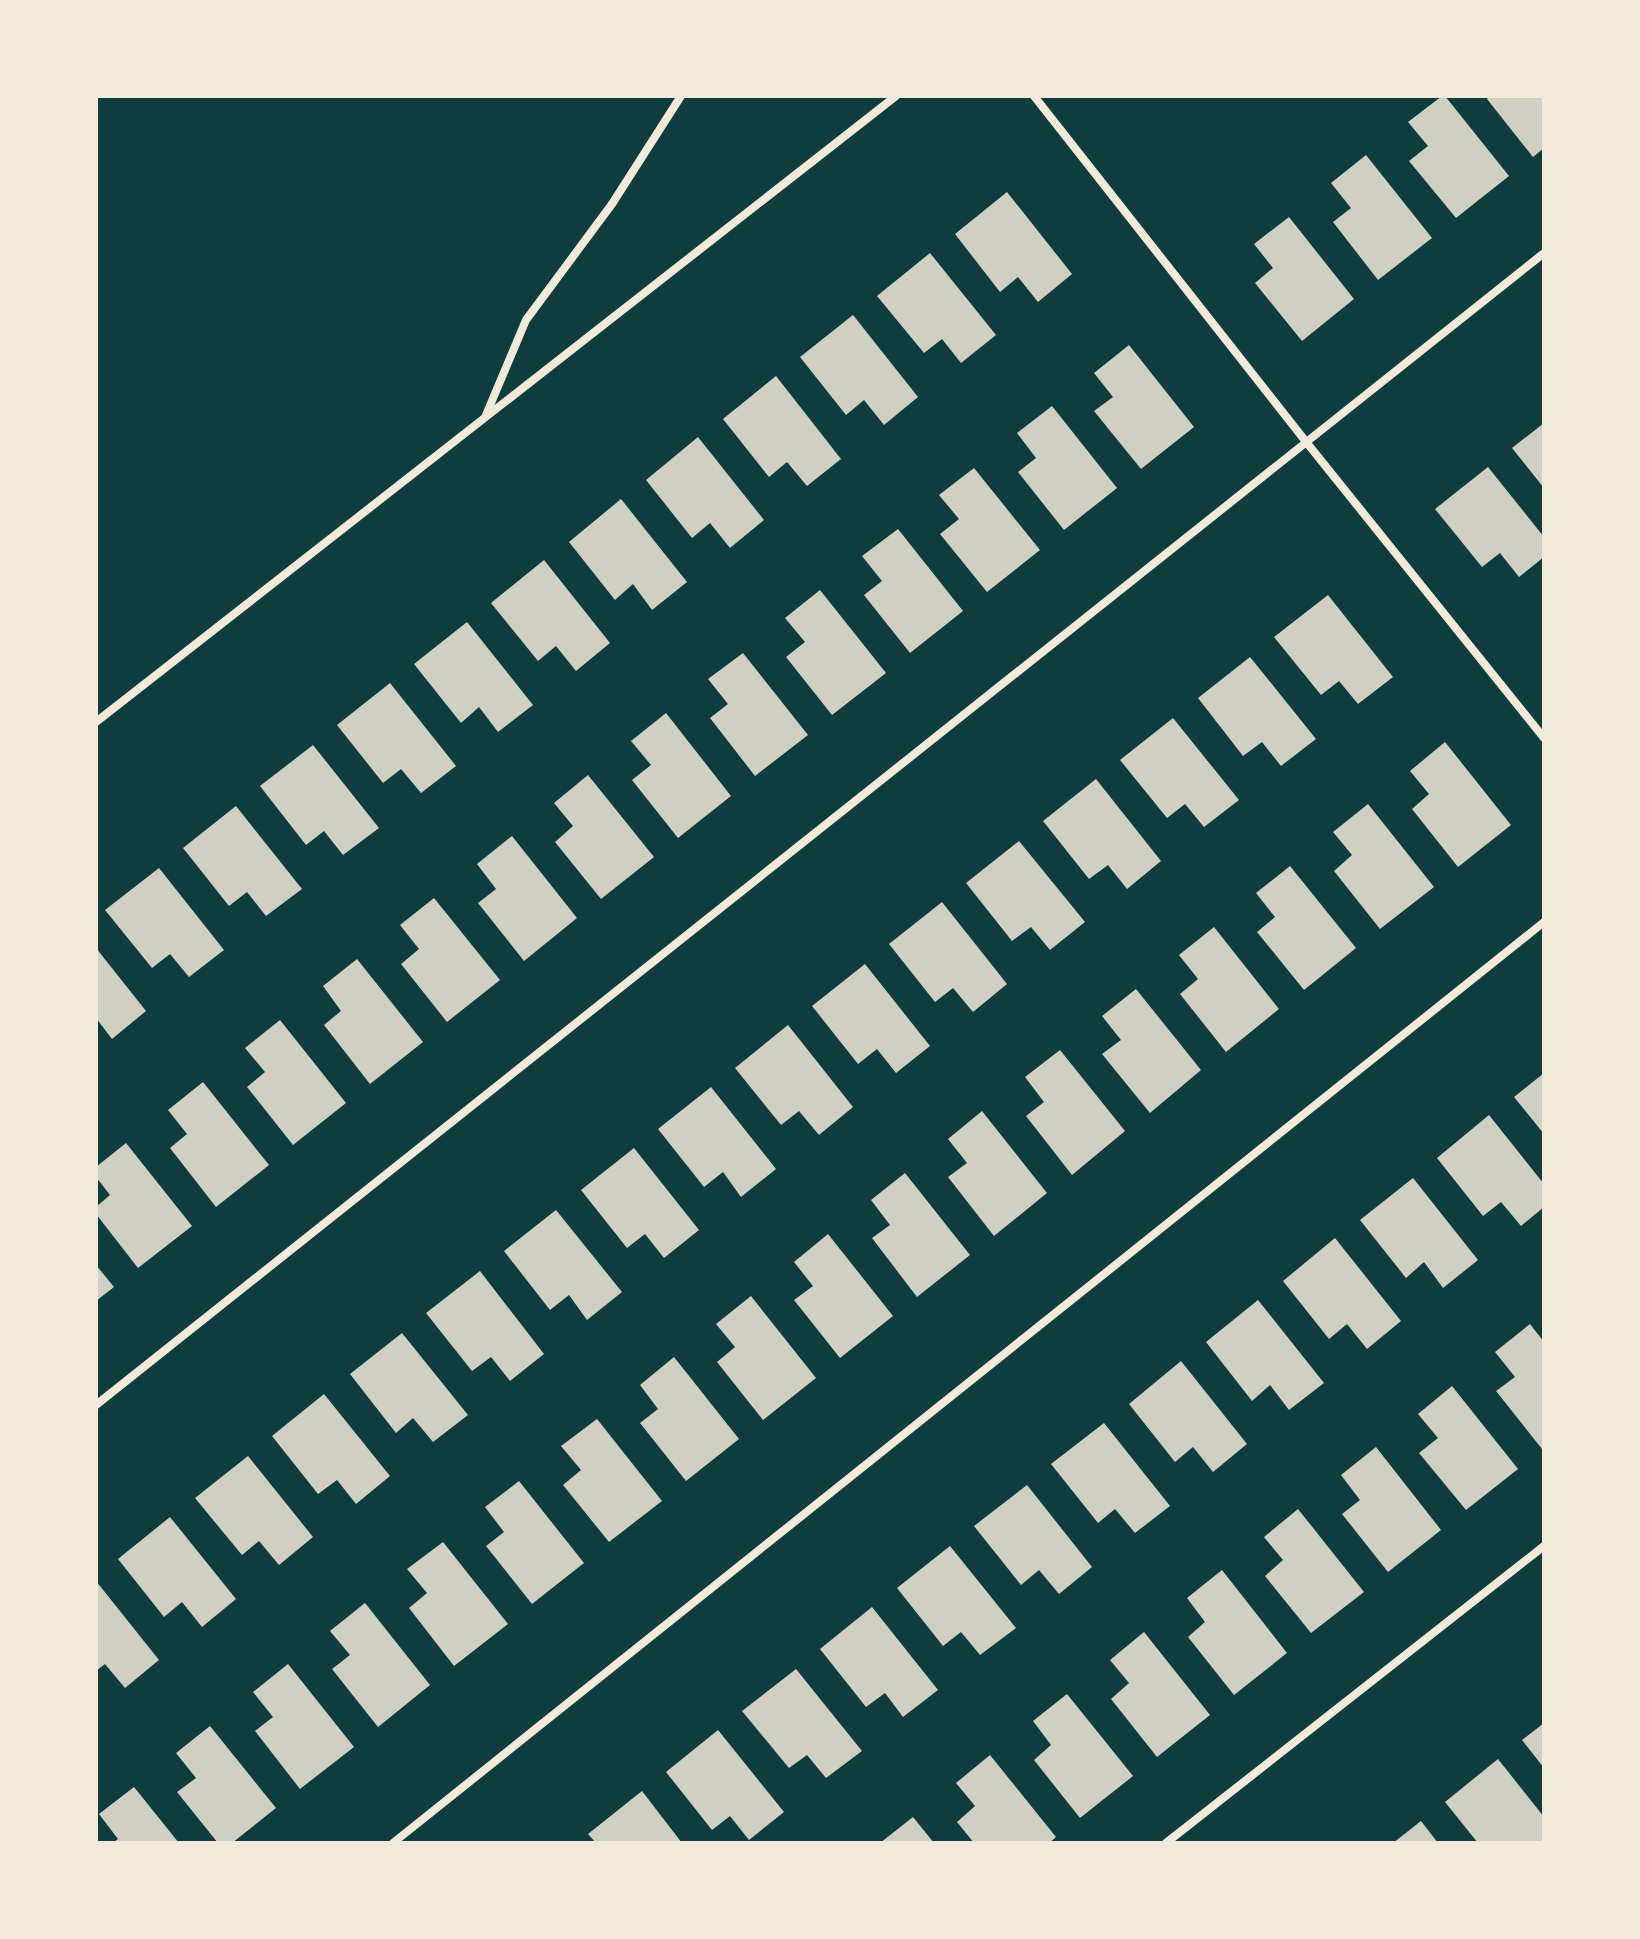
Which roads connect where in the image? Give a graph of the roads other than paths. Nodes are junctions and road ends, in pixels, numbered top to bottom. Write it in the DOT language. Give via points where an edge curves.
graph roads {
  1 [pos="681,96"];
  2 [pos="896,96"];
  3 [pos="1034,96"];
  4 [pos="1544,253"];
  5 [pos="486,416"];
  6 [pos="1307,443"];
  7 [pos="96,722"];
  8 [pos="1544,738"];
  9 [pos="1544,922"];
  10 [pos="96,1405"];
  11 [pos="1544,1546"];
  12 [pos="393,1843"];
  13 [pos="1166,1843"];
  1 -- 5 [label="street" via="612,204 526,320"];
  2 -- 5 [label="street"];
  3 -- 6 [label="street"];
  4 -- 6 [label="street"];
  5 -- 7 [label="street"];
  6 -- 8 [label="street"];
  6 -- 10 [label="street"];
  9 -- 12 [label="street"];
  11 -- 13 [label="street"];
}
